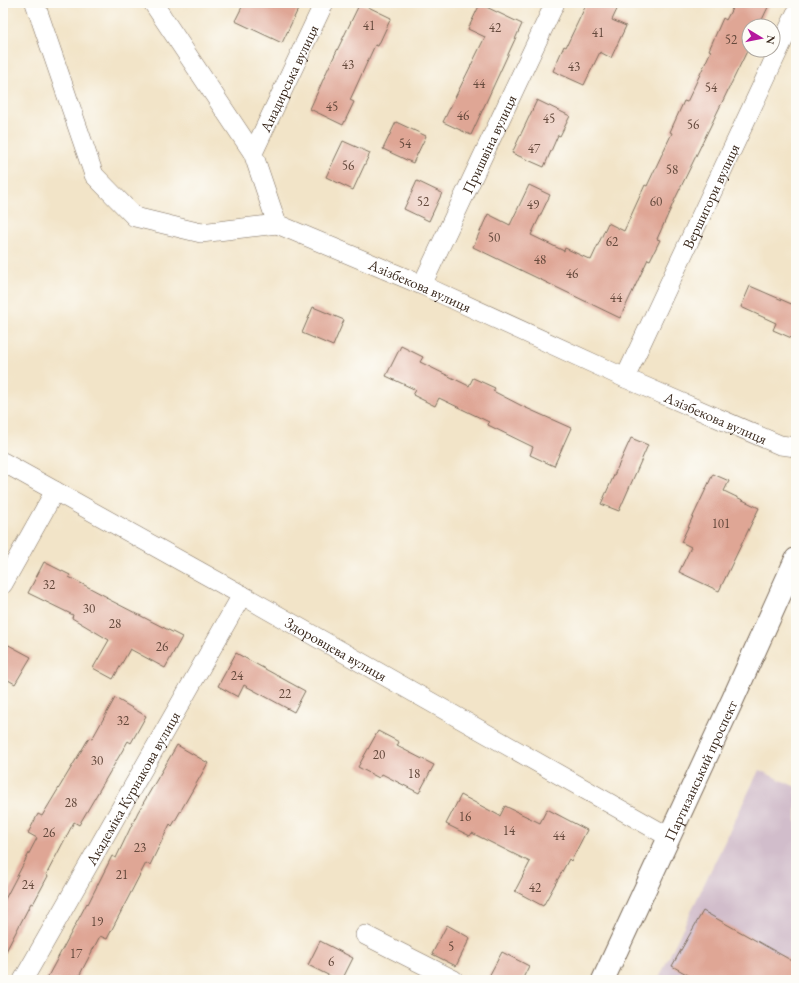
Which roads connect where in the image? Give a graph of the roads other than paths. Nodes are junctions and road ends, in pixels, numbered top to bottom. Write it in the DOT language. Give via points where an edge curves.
graph roads {
  1 [pos="35,3"];
  2 [pos="153,3"];
  3 [pos="324,3"];
  4 [pos="555,3"];
  5 [pos="796,13"];
  6 [pos="253,153"];
  7 [pos="278,224"];
  8 [pos="422,285"];
  9 [pos="625,378"];
  10 [pos="796,447"];
  11 [pos="3,462"];
  12 [pos="55,490"];
  13 [pos="796,559"];
  14 [pos="3,584"];
  15 [pos="242,595"];
  16 [pos="669,837"];
  17 [pos="365,935"];
  18 [pos="23,980"];
  19 [pos="454,980"];
  20 [pos="603,980"];
  1 -- 7 [label="street" via="94,175 135,217 201,233"];
  2 -- 6 [label="street"];
  3 -- 6 [label="street, Анадирська вулиця"];
  4 -- 8 [label="street, Пришвіна вулиця"];
  5 -- 9 [label="street, Вершигори вулиця"];
  6 -- 7 [label="street"];
  7 -- 8 [label="street, Азізбекова вулиця"];
  8 -- 9 [label="street, Азізбекова вулиця"];
  9 -- 10 [label="street, Азізбекова вулиця" via="780,445"];
  11 -- 12 [label="street, Здоровцева вулиця"];
  12 -- 14 [label="street"];
  12 -- 15 [label="street, Здоровцева вулиця"];
  13 -- 16 [label="street, Партизанський проспект"];
  15 -- 16 [label="street, Здоровцева вулиця"];
  15 -- 18 [label="street, Академіка Курнакова вулиця"];
  16 -- 20 [label="street, Партизанський проспект"];
  17 -- 19 [label="street"];
}
